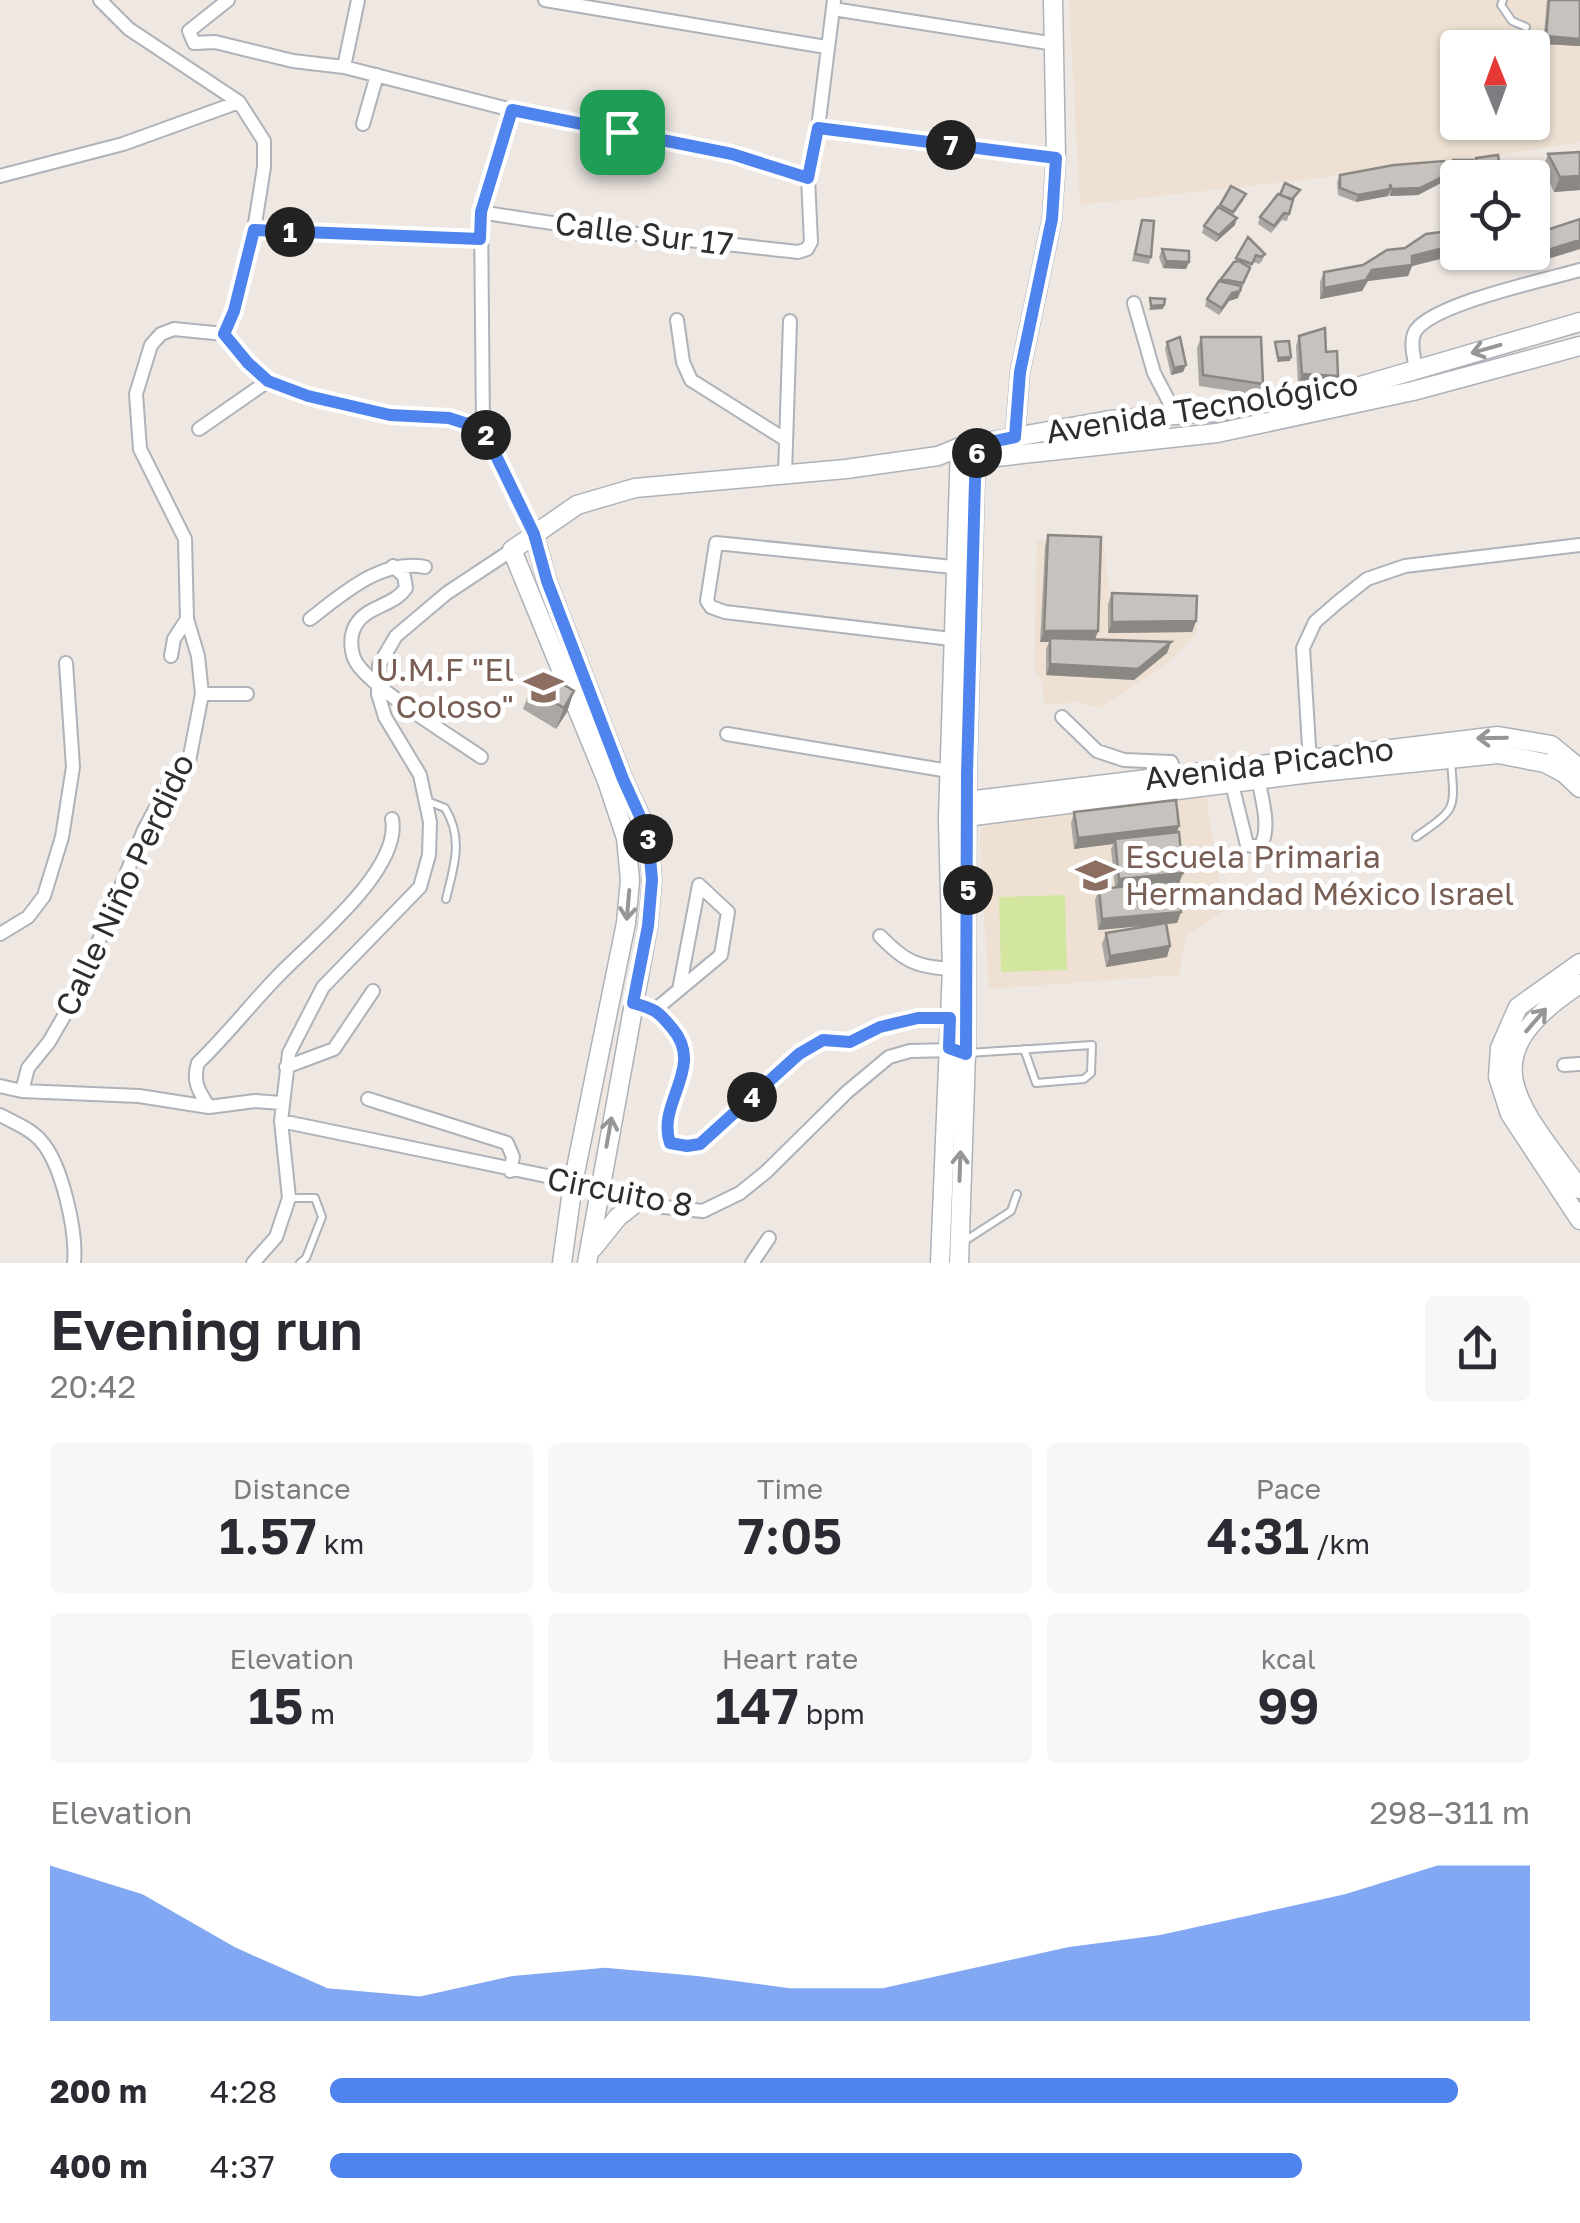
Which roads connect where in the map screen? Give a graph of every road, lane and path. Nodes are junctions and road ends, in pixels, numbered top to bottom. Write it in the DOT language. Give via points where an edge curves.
graph roads {
  1 [pos="100,0"];
  2 [pos="228,0"];
  3 [pos="358,0"];
  4 [pos="545,0"];
  5 [pos="1054,0"];
  6 [pos="1503,0"];
  7 [pos="833,4"];
  8 [pos="1526,27"];
  9 [pos="1055,44"];
  10 [pos="826,47"];
  11 [pos="344,67"];
  12 [pos="377,75"];
  13 [pos="239,102"];
  14 [pos="512,110"];
  15 [pos="363,124"];
  16 [pos="818,128"];
  17 [pos="1056,158"];
  18 [pos="0,176"];
  19 [pos="808,178"];
  20 [pos="481,212"];
  21 [pos="254,230"];
  22 [pos="480,239"];
  23 [pos="1580,270"];
  24 [pos="1134,303"];
  25 [pos="678,320"];
  26 [pos="790,321"];
  27 [pos="1580,322"];
  28 [pos="224,334"];
  29 [pos="1580,346"];
  30 [pos="1416,369"];
  31 [pos="268,381"];
  32 [pos="1176,416"];
  33 [pos="199,429"];
  34 [pos="483,429"];
  35 [pos="1015,437"];
  36 [pos="786,440"];
  37 [pos="968,453"];
  38 [pos="785,474"];
  39 [pos="534,534"];
  40 [pos="1580,545"];
  41 [pos="512,550"];
  42 [pos="393,566"];
  43 [pos="425,567"];
  44 [pos="954,567"];
  45 [pos="187,619"];
  46 [pos="310,619"];
  47 [pos="951,639"];
  48 [pos="171,656"];
  49 [pos="66,663"];
  50 [pos="378,683"];
  51 [pos="202,694"];
  52 [pos="247,694"];
  53 [pos="1062,717"];
  54 [pos="727,734"];
  55 [pos="481,757"];
  56 [pos="1451,759"];
  57 [pos="1310,765"];
  58 [pos="1580,769"];
  59 [pos="958,772"];
  60 [pos="1257,772"];
  61 [pos="1177,775"];
  62 [pos="1230,776"];
  63 [pos="1580,788"];
  64 [pos="426,801"];
  65 [pos="968,809"];
  66 [pos="948,810"];
  67 [pos="392,819"];
  68 [pos="1416,837"];
  69 [pos="446,899"];
  70 [pos="0,934"];
  71 [pos="880,936"];
  72 [pos="1580,963"];
  73 [pos="952,969"];
  74 [pos="1580,984"];
  75 [pos="374,991"];
  76 [pos="679,991"];
  77 [pos="633,1003"];
  78 [pos="656,1009"];
  79 [pos="950,1018"];
  80 [pos="1024,1049"];
  81 [pos="958,1051"];
  82 [pos="1580,1064"];
  83 [pos="1564,1065"];
  84 [pos="286,1067"];
  85 [pos="0,1086"];
  86 [pos="22,1091"];
  87 [pos="368,1099"];
  88 [pos="282,1103"];
  89 [pos="209,1107"];
  90 [pos="0,1114"];
  91 [pos="281,1121"];
  92 [pos="510,1171"];
  93 [pos="574,1183"];
  94 [pos="600,1188"];
  95 [pos="1580,1189"];
  96 [pos="1017,1194"];
  97 [pos="289,1198"];
  98 [pos="641,1199"];
  99 [pos="1580,1220"];
  100 [pos="769,1238"];
  101 [pos="958,1254"];
  102 [pos="587,1260"];
  103 [pos="74,1263"];
  104 [pos="253,1263"];
  105 [pos="300,1263"];
  106 [pos="562,1263"];
  107 [pos="752,1263"];
  108 [pos="940,1263"];
  1 -- 13 [label="street" via="152,46"];
  2 -- 11 [label="street" via="189,31 194,44 215,42"];
  3 -- 11 [label="street"];
  4 -- 10 [label="street"];
  5 -- 9 [label="main road"];
  6 -- 8 [label="lane" via="1512,21"];
  7 -- 9 [label="street"];
  7 -- 10 [label="street"];
  9 -- 17 [label="main road"];
  10 -- 16 [label="street"];
  11 -- 12 [label="street"];
  12 -- 14 [label="street"];
  12 -- 15 [label="street"];
  13 -- 18 [label="street" via="122,144"];
  13 -- 21 [label="street" via="264,141"];
  14 -- 19 [label="street" via="732,154"];
  14 -- 20 [label="street"];
  16 -- 17 [label="street"];
  16 -- 19 [label="street"];
  17 -- 35 [label="main road"];
  19 -- 20 [label="street, Calle Sur 17" via="811,242 798,252"];
  20 -- 22 [label="street"];
  21 -- 22 [label="street"];
  21 -- 28 [label="street"];
  22 -- 34 [label="street"];
  23 -- 30 [label="street" via="1435,316 1416,330"];
  24 -- 32 [label="street" via="1154,373"];
  25 -- 36 [label="street" via="691,380"];
  26 -- 36 [label="street"];
  27 -- 30 [label="main road, Avenida Tecnológico, one-way"];
  28 -- 31 [label="street"];
  28 -- 45 [label="street, Calle Niño Perdido" via="162,334 151,345 136,394 140,448 185,539"];
  29 -- 37 [label="main road, Avenida Tecnológico" via="1217,433"];
  30 -- 32 [label="main road, Avenida Tecnológico" via="1350,389"];
  31 -- 33 [label="street"];
  31 -- 34 [label="street" via="390,415 449,418"];
  32 -- 35 [label="main road, Avenida Tecnológico"];
  34 -- 39 [label="street"];
  35 -- 37 [label="main road, Avenida Tecnológico"];
  36 -- 38 [label="street"];
  37 -- 38 [label="main road, Avenida Tecnológico"];
  37 -- 44 [label="main road"];
  37 -- 59 [label="main road" via="974,482"];
  38 -- 39 [label="main road, Avenida Tecnológico" via="635,488 577,506"];
  39 -- 41 [label="main road, Avenida Tecnológico"];
  39 -- 77 [label="main road" via="648,834 648,926"];
  40 -- 57 [label="street" via="1406,566 1367,579 1315,622 1303,648"];
  41 -- 50 [label="street" via="396,636 378,665"];
  41 -- 93 [label="main road, one-way" via="626,838 626,924"];
  42 -- 43 [label="street"];
  42 -- 46 [label="street"];
  42 -- 50 [label="street" via="406,588 368,611 352,640 356,663"];
  44 -- 47 [label="main road"];
  44 -- 47 [label="street" via="716,543 708,601 725,612"];
  45 -- 48 [label="street"];
  45 -- 51 [label="street, Calle Niño Perdido"];
  47 -- 59 [label="main road"];
  49 -- 70 [label="street" via="74,767 62,837 44,896 28,917"];
  50 -- 55 [label="street"];
  50 -- 64 [label="street" via="386,717 420,775"];
  51 -- 52 [label="street"];
  51 -- 86 [label="street, Calle Niño Perdido" via="189,762 144,830 78,992 28,1068"];
  53 -- 61 [label="street" via="1098,751 1124,760 1171,762"];
  54 -- 59 [label="street"];
  56 -- 57 [label="main road, Avenida Picacho"];
  56 -- 63 [label="main road, Avenida Picacho" via="1525,757 1555,768"];
  56 -- 68 [label="lane" via="1454,802 1448,815"];
  58 -- 57 [label="main road, Avenida Picacho, one-way" via="1551,745 1498,736"];
  57 -- 60 [label="main road, Avenida Picacho"];
  59 -- 65 [label="main road"];
  59 -- 66 [label="main road"];
  60 -- 62 [label="main road, Avenida Picacho"];
  60 -- 62 [label="street" via="1265,828 1260,847 1247,846"];
  61 -- 62 [label="main road, Avenida Picacho"];
  61 -- 65 [label="main road, Avenida Picacho"];
  62 -- 65 [label="main road, Avenida Picacho"];
  64 -- 69 [label="lane" via="445,808 457,836"];
  64 -- 84 [label="street" via="429,855 420,887 323,987"];
  65 -- 66 [label="main road, Avenida Picacho"];
  65 -- 81 [label="main road"];
  66 -- 73 [label="main road"];
  67 -- 89 [label="street" via="395,834 354,901 198,1063 198,1091"];
  71 -- 73 [label="street" via="920,967"];
  72 -- 99 [label="main road" via="1518,1008 1500,1048 1498,1077 1510,1114"];
  73 -- 79 [label="main road"];
  95 -- 74 [label="main road, one-way" via="1517,1101 1512,1071 1531,1020"];
  75 -- 84 [label="street" via="334,1049"];
  76 -- 76 [label="street" via="721,955 728,912 699,885"];
  76 -- 78 [label="street"];
  77 -- 78 [label="street"];
  94 -- 77 [label="main road, one-way"];
  78 -- 79 [label="street, Circuito 8" via="685,1049 666,1130 670,1143 687,1146 700,1144 823,1040 850,1042 880,1027"];
  79 -- 81 [label="main road"];
  80 -- 80 [label="lane" via="1036,1082 1091,1073 1092,1044"];
  80 -- 81 [label="lane"];
  81 -- 98 [label="street, Circuito 8" via="889,1057 740,1193 702,1211"];
  101 -- 81 [label="main road, one-way"];
  81 -- 108 [label="main road"];
  82 -- 83 [label="street"];
  84 -- 88 [label="street"];
  85 -- 86 [label="street"];
  86 -- 89 [label="street" via="99,1092"];
  87 -- 92 [label="street" via="507,1143"];
  88 -- 89 [label="street"];
  88 -- 91 [label="street"];
  90 -- 103 [label="street" via="38,1138 53,1159 74,1234"];
  91 -- 92 [label="street, Circuito 8"];
  91 -- 97 [label="street"];
  92 -- 93 [label="street, Circuito 8"];
  93 -- 94 [label="street, Circuito 8"];
  93 -- 106 [label="main road"];
  94 -- 98 [label="street, Circuito 8"];
  94 -- 102 [label="main road"];
  96 -- 101 [label="lane" via="1011,1211"];
  97 -- 104 [label="street" via="276,1237"];
  97 -- 105 [label="lane" via="315,1198 322,1218"];
  98 -- 102 [label="main road" via="604,1231"];
  100 -- 107 [label="street"];
}
